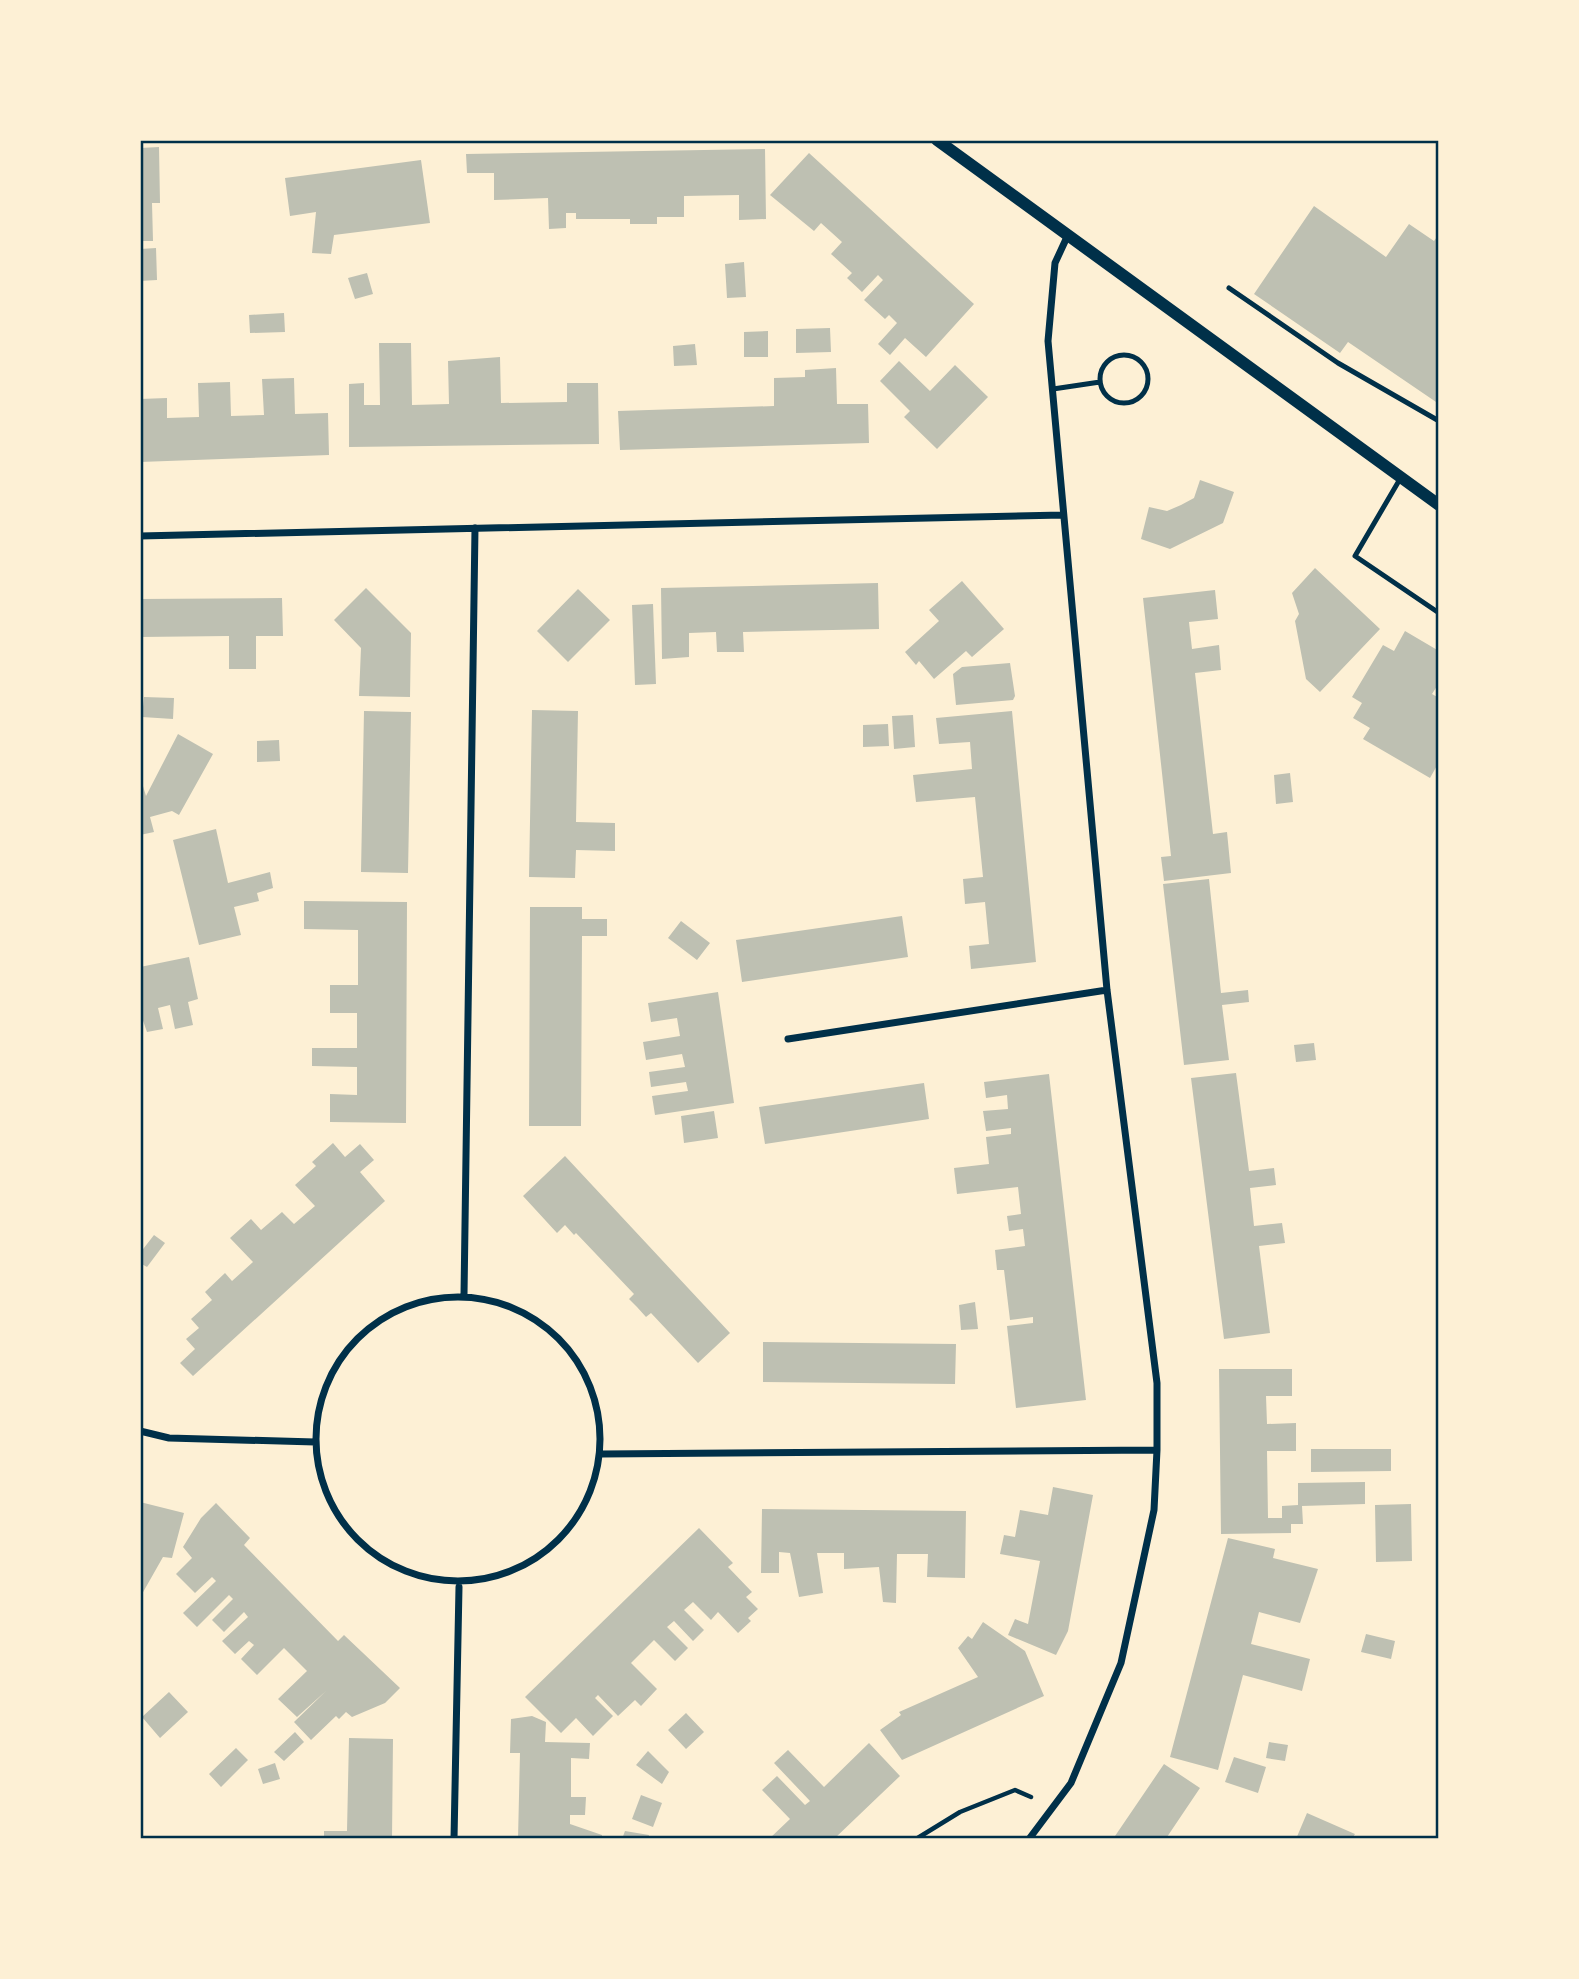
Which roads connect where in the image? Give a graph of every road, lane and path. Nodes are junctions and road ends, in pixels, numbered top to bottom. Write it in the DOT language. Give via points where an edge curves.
graph roads {
  1 [pos="937,140"];
  2 [pos="1067,237"];
  3 [pos="1229,288"];
  4 [pos="1100,382"];
  5 [pos="1053,389"];
  6 [pos="1439,421"];
  7 [pos="1402,477"];
  8 [pos="1439,505"];
  9 [pos="1063,515"];
  10 [pos="475,528"];
  11 [pos="140,536"];
  12 [pos="1439,613"];
  13 [pos="1107,990"];
  14 [pos="788,1039"];
  15 [pos="464,1295"];
  16 [pos="140,1431"];
  17 [pos="315,1442"];
  18 [pos="1157,1450"];
  19 [pos="601,1454"];
  20 [pos="459,1587"];
  21 [pos="1054,1806"];
  22 [pos="454,1839"];
  23 [pos="916,1839"];
  24 [pos="1029,1839"];
  1 -- 2 [label="street"];
  2 -- 5 [label="street" via="1055,263 1049,301"];
  2 -- 7 [label="street"];
  3 -- 6 [label="lane" via="1338,363"];
  4 -- 4 [label="lane" via="1102,366 1121,355 1140,361 1148,378 1140,398 1129,403 1108,398"];
  4 -- 5 [label="lane"];
  5 -- 9 [label="street"];
  7 -- 8 [label="street"];
  7 -- 12 [label="lane" via="1355,556"];
  9 -- 10 [label="street"];
  9 -- 13 [label="street"];
  10 -- 11 [label="street"];
  10 -- 15 [label="street"];
  13 -- 14 [label="street"];
  13 -- 18 [label="street" via="1157,1383"];
  15 -- 17 [label="street" via="415,1302 375,1322 343,1353 323,1393"];
  15 -- 19 [label="street" via="506,1303 548,1327 580,1362 598,1407"];
  16 -- 17 [label="street" via="169,1438"];
  17 -- 20 [label="street" via="321,1480 340,1519 370,1551 432,1583"];
  18 -- 19 [label="street"];
  18 -- 21 [label="street" via="1154,1510 1121,1663 1071,1783"];
  19 -- 20 [label="street" via="590,1496 567,1532 534,1560"];
  20 -- 22 [label="street"];
  21 -- 23 [label="path" via="1015,1790 960,1812"];
  21 -- 24 [label="street"];
}
